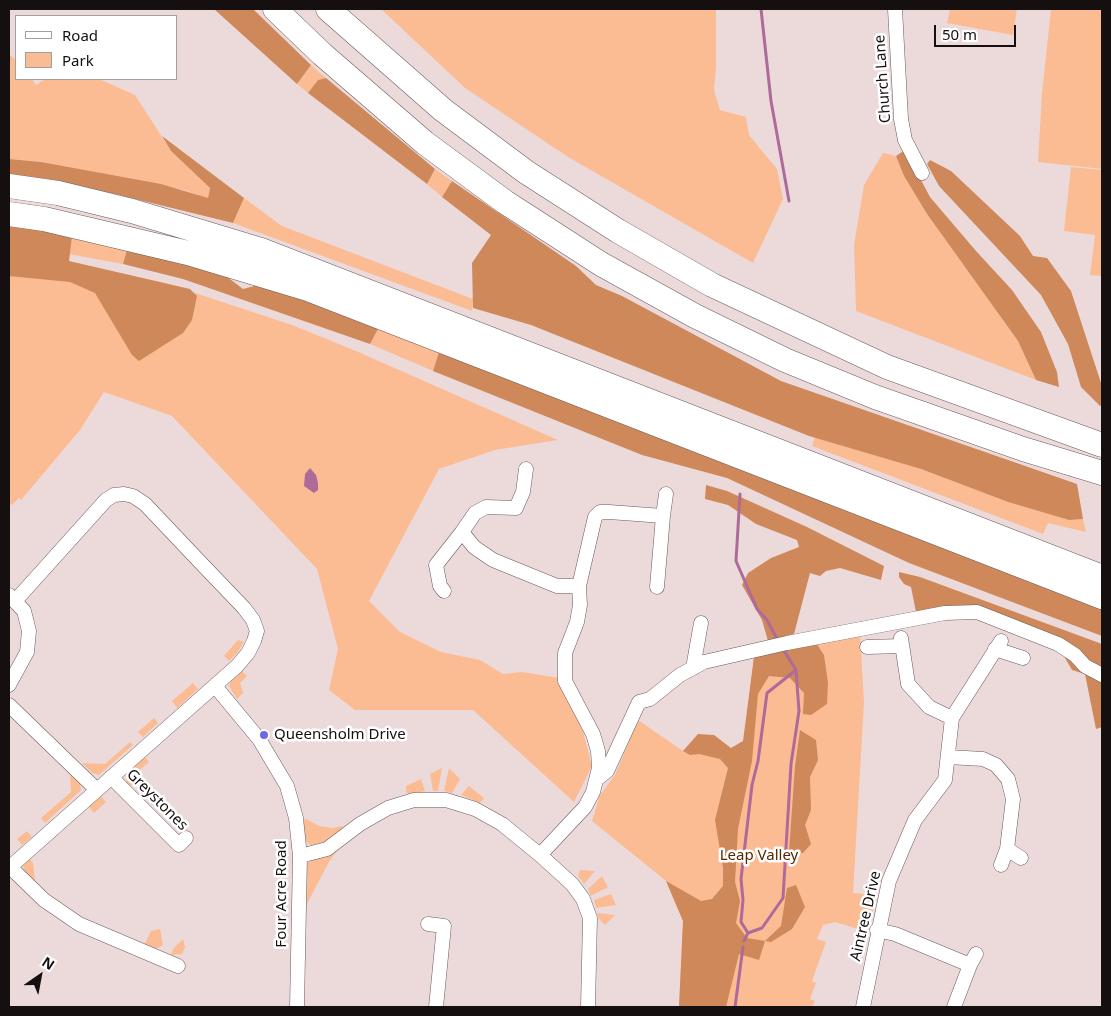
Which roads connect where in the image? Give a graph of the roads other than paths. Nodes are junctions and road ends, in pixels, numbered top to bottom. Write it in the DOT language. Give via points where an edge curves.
graph roads {
  1 [pos="275,9"];
  2 [pos="328,9"];
  3 [pos="895,9"];
  4 [pos="922,173"];
  5 [pos="9,186"];
  6 [pos="9,214"];
  7 [pos="1102,445"];
  8 [pos="526,469"];
  9 [pos="1102,473"];
  10 [pos="666,494"];
  11 [pos="663,516"];
  12 [pos="462,532"];
  13 [pos="1102,577"];
  14 [pos="579,586"];
  15 [pos="656,586"];
  16 [pos="444,590"];
  17 [pos="12,597"];
  18 [pos="1102,597"];
  19 [pos="701,623"];
  20 [pos="867,647"];
  21 [pos="1023,658"];
  22 [pos="693,668"];
  23 [pos="1102,675"];
  24 [pos="9,685"];
  25 [pos="215,686"];
  26 [pos="9,705"];
  27 [pos="952,718"];
  28 [pos="948,757"];
  29 [pos="111,777"];
  30 [pos="597,779"];
  31 [pos="97,790"];
  32 [pos="1007,849"];
  33 [pos="168,855"];
  34 [pos="540,855"];
  35 [pos="300,856"];
  36 [pos="1021,858"];
  37 [pos="1001,865"];
  38 [pos="9,867"];
  39 [pos="428,924"];
  40 [pos="877,930"];
  41 [pos="178,966"];
  42 [pos="297,1007"];
  43 [pos="436,1007"];
  44 [pos="588,1007"];
  45 [pos="863,1007"];
  46 [pos="954,1007"];
  1 -- 9 [label="highway" via="322,54 433,149 505,202 652,293 785,360 875,397"];
  2 -- 7 [label="highway" via="443,110 526,172 618,231 712,285 887,368"];
  3 -- 4 [label="street, Church Lane" via="901,118 905,140"];
  5 -- 13 [label="highway" via="58,193 132,211 261,250"];
  6 -- 18 [label="highway" via="188,253 308,289"];
  8 -- 12 [label="street" via="523,492 516,508 486,507 475,514"];
  10 -- 11 [label="street"];
  11 -- 14 [label="street" via="600,512 595,517"];
  11 -- 15 [label="street"];
  12 -- 14 [label="street" via="474,547 493,560 557,586"];
  12 -- 16 [label="street" via="436,565 438,580"];
  14 -- 30 [label="street" via="577,622 565,653 566,681 593,734 598,751"];
  17 -- 24 [label="street" via="24,611 28,631 27,652"];
  17 -- 25 [label="street" via="106,500 114,495 134,496 200,561 253,620 257,631 248,653"];
  19 -- 22 [label="street"];
  20 -- 27 [label="street" via="902,642 908,684 929,708"];
  21 -- 27 [label="street, Aintree Drive" via="998,645"];
  22 -- 23 [label="street" via="704,662 781,644 945,613 977,612 1058,644"];
  22 -- 30 [label="street" via="650,699 639,702 607,770"];
  25 -- 29 [label="street"];
  25 -- 35 [label="street, Four Acre Road" via="259,739 287,786 296,818"];
  26 -- 31 [label="street"];
  27 -- 28 [label="street, Aintree Drive"];
  28 -- 32 [label="street" via="983,759 996,765 1008,779 1013,799"];
  28 -- 40 [label="street, Aintree Drive" via="945,780 915,820 889,881"];
  29 -- 31 [label="street"];
  29 -- 33 [label="street, Greystones" via="182,842"];
  30 -- 34 [label="street" via="584,807"];
  31 -- 38 [label="street"];
  32 -- 36 [label="street"];
  32 -- 37 [label="street"];
  34 -- 35 [label="street" via="502,824 475,809 446,800 414,800 388,808 326,850"];
  34 -- 44 [label="street" via="572,884 583,899 590,918"];
  35 -- 42 [label="street, Four Acre Road"];
  38 -- 41 [label="street" via="44,900 79,924 165,954"];
  39 -- 43 [label="street" via="450,926"];
  40 -- 45 [label="street, Aintree Drive"];
  40 -- 46 [label="street" via="973,960"];
}
